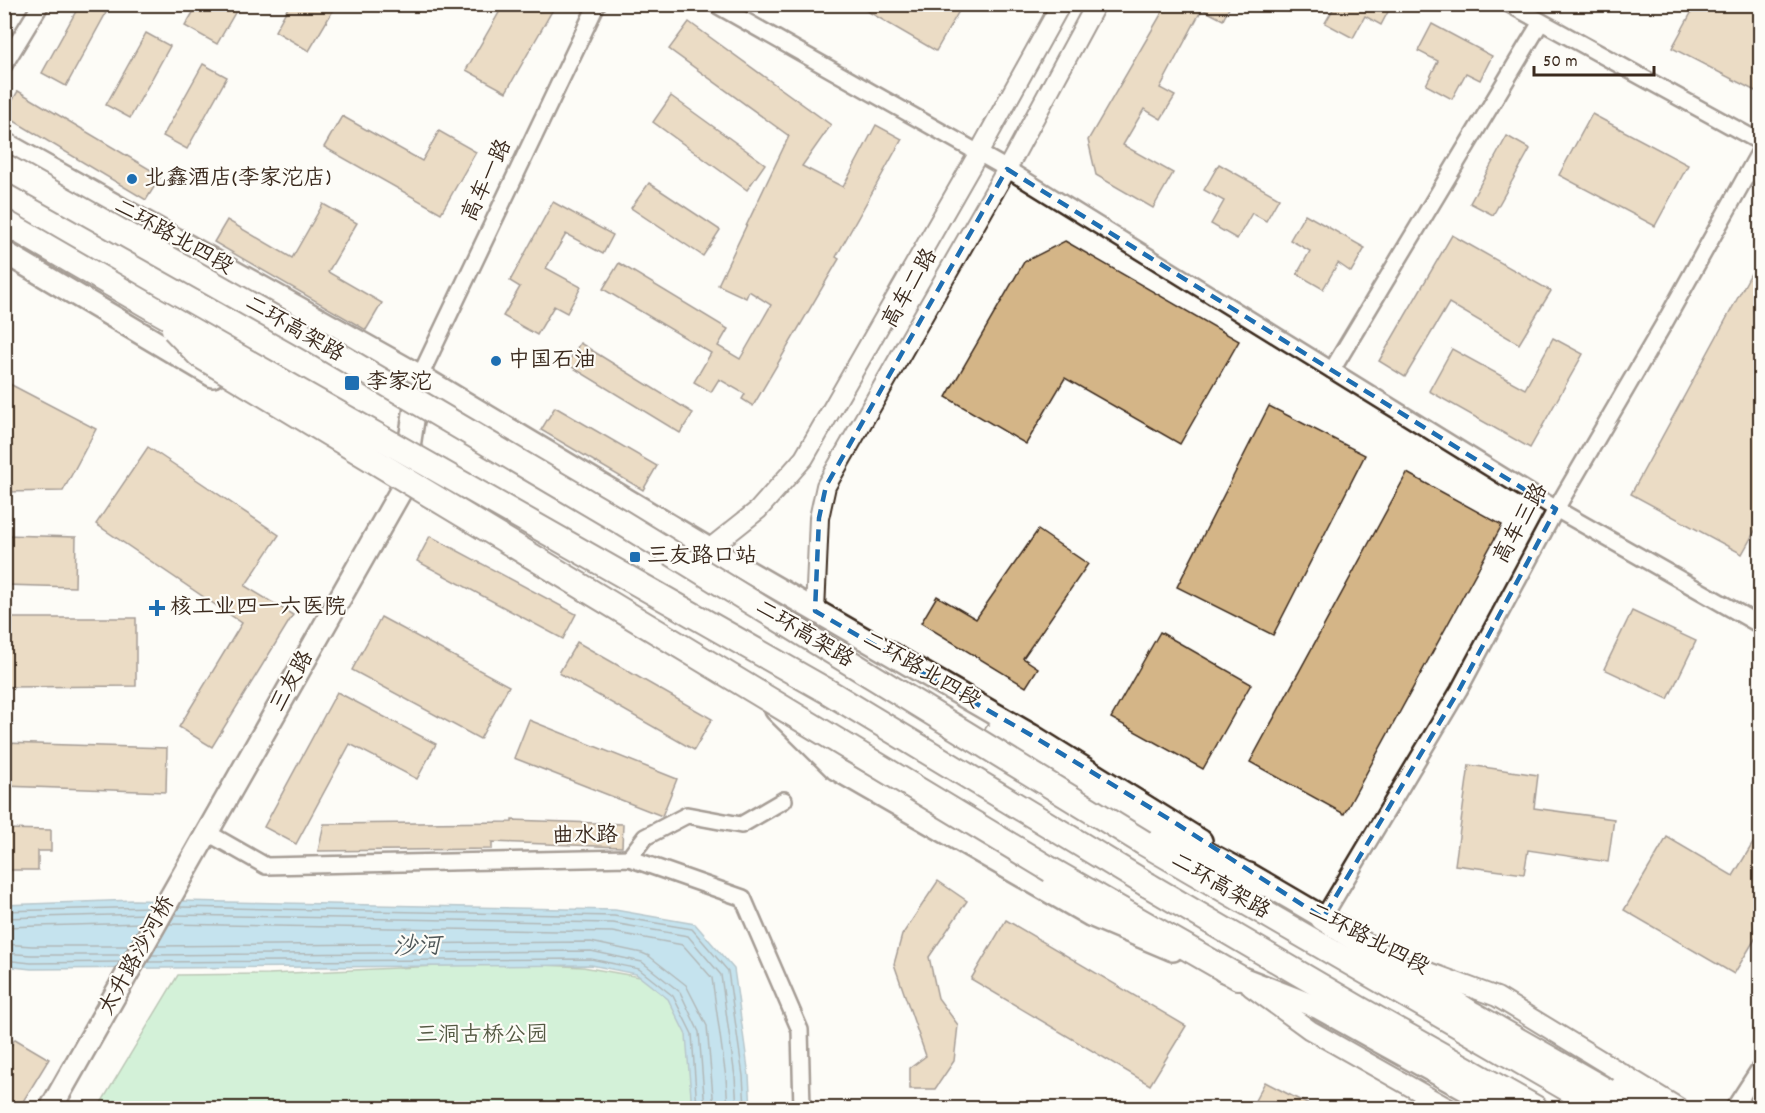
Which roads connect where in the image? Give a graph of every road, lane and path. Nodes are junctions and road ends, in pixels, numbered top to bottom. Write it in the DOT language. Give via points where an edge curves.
graph roads {
  1 [pos="41,4"];
  2 [pos="597,4"];
  3 [pos="716,4"];
  4 [pos="1061,4"];
  5 [pos="1096,4"];
  6 [pos="1509,4"];
  7 [pos="1541,22"];
  8 [pos="4,65"];
  9 [pos="1761,142"];
  10 [pos="4,143"];
  11 [pos="1761,151"];
  12 [pos="978,154"];
  13 [pos="4,166"];
  14 [pos="1007,169"];
  15 [pos="4,222"];
  16 [pos="4,252"];
  17 [pos="156,310"];
  18 [pos="311,339"];
  19 [pos="1332,370"];
  20 [pos="420,376"];
  21 [pos="403,487"];
  22 [pos="1556,509"];
  23 [pos="709,549"];
  24 [pos="815,611"];
  25 [pos="1761,625"];
  26 [pos="783,800"];
  27 [pos="208,833"];
  28 [pos="628,858"];
  29 [pos="181,881"];
  30 [pos="1263,884"];
  31 [pos="1323,918"];
  32 [pos="1418,968"];
  33 [pos="1238,976"];
  34 [pos="1761,1068"];
  35 [pos="51,1108"];
  36 [pos="802,1108"];
  37 [pos="1448,1108"];
  38 [pos="1498,1108"];
  39 [pos="1535,1108"];
  40 [pos="1601,1108"];
  41 [pos="1636,1108"];
  42 [pos="1658,1108"];
  43 [pos="1679,1108"];
  44 [pos="1734,1108"];
  1 -- 8 [label="street"];
  2 -- 20 [label="street, 高车一路"];
  3 -- 12 [label="street"];
  4 -- 12 [label="street, 高车二路"];
  5 -- 14 [label="street, 高车二路"];
  6 -- 7 [label="street"];
  7 -- 9 [label="street"];
  7 -- 19 [label="street"];
  10 -- 20 [label="main road, 二环路北四段"];
  11 -- 22 [label="street, 高车三路"];
  12 -- 14 [label="street"];
  12 -- 23 [label="street, 高车二路" via="804,458 758,510"];
  13 -- 18 [label="highway, 二环高架路, bridge"];
  14 -- 19 [label="street"];
  14 -- 24 [label="street, 高车二路" via="826,486 819,518"];
  15 -- 17 [label="highway, 二环高架路, bridge"];
  16 -- 21 [label="main road"];
  17 -- 33 [label="highway, bridge" via="198,355 1052,870"];
  17 -- 39 [label="highway, 二环高架路, bridge" via="827,691 1114,865"];
  18 -- 30 [label="highway, bridge" via="360,357 997,734"];
  18 -- 40 [label="highway, 二环高架路, bridge" via="621,522 1144,843"];
  19 -- 22 [label="street"];
  20 -- 21 [label="main road, 三友路"];
  20 -- 23 [label="main road, 二环路北四段"];
  21 -- 27 [label="main road, 三友路"];
  21 -- 33 [label="main road" via="770,705 836,769 1090,915"];
  22 -- 25 [label="street"];
  22 -- 31 [label="street, 高车三路" via="1459,690"];
  23 -- 24 [label="main road, 二环路北四段"];
  24 -- 30 [label="main road, 二环路北四段" via="1051,747 1177,824"];
  26 -- 28 [label="street" via="741,825 687,815 645,837"];
  27 -- 28 [label="street, 曲水路" via="266,866"];
  27 -- 29 [label="main road, 三友路"];
  28 -- 36 [label="street, 曲水路" via="743,898 800,1030"];
  29 -- 35 [label="main road, 太升路沙河桥"];
  30 -- 31 [label="main road, 二环路北四段"];
  31 -- 32 [label="main road, 二环路北四段"];
  31 -- 41 [label="highway" via="1472,1014"];
  32 -- 42 [label="main road"];
  32 -- 43 [label="street, 二环路北四段" via="1497,998"];
  33 -- 37 [label="street" via="1310,1030"];
  33 -- 38 [label="main road" via="1319,1008"];
  34 -- 44 [label="street"];
}
